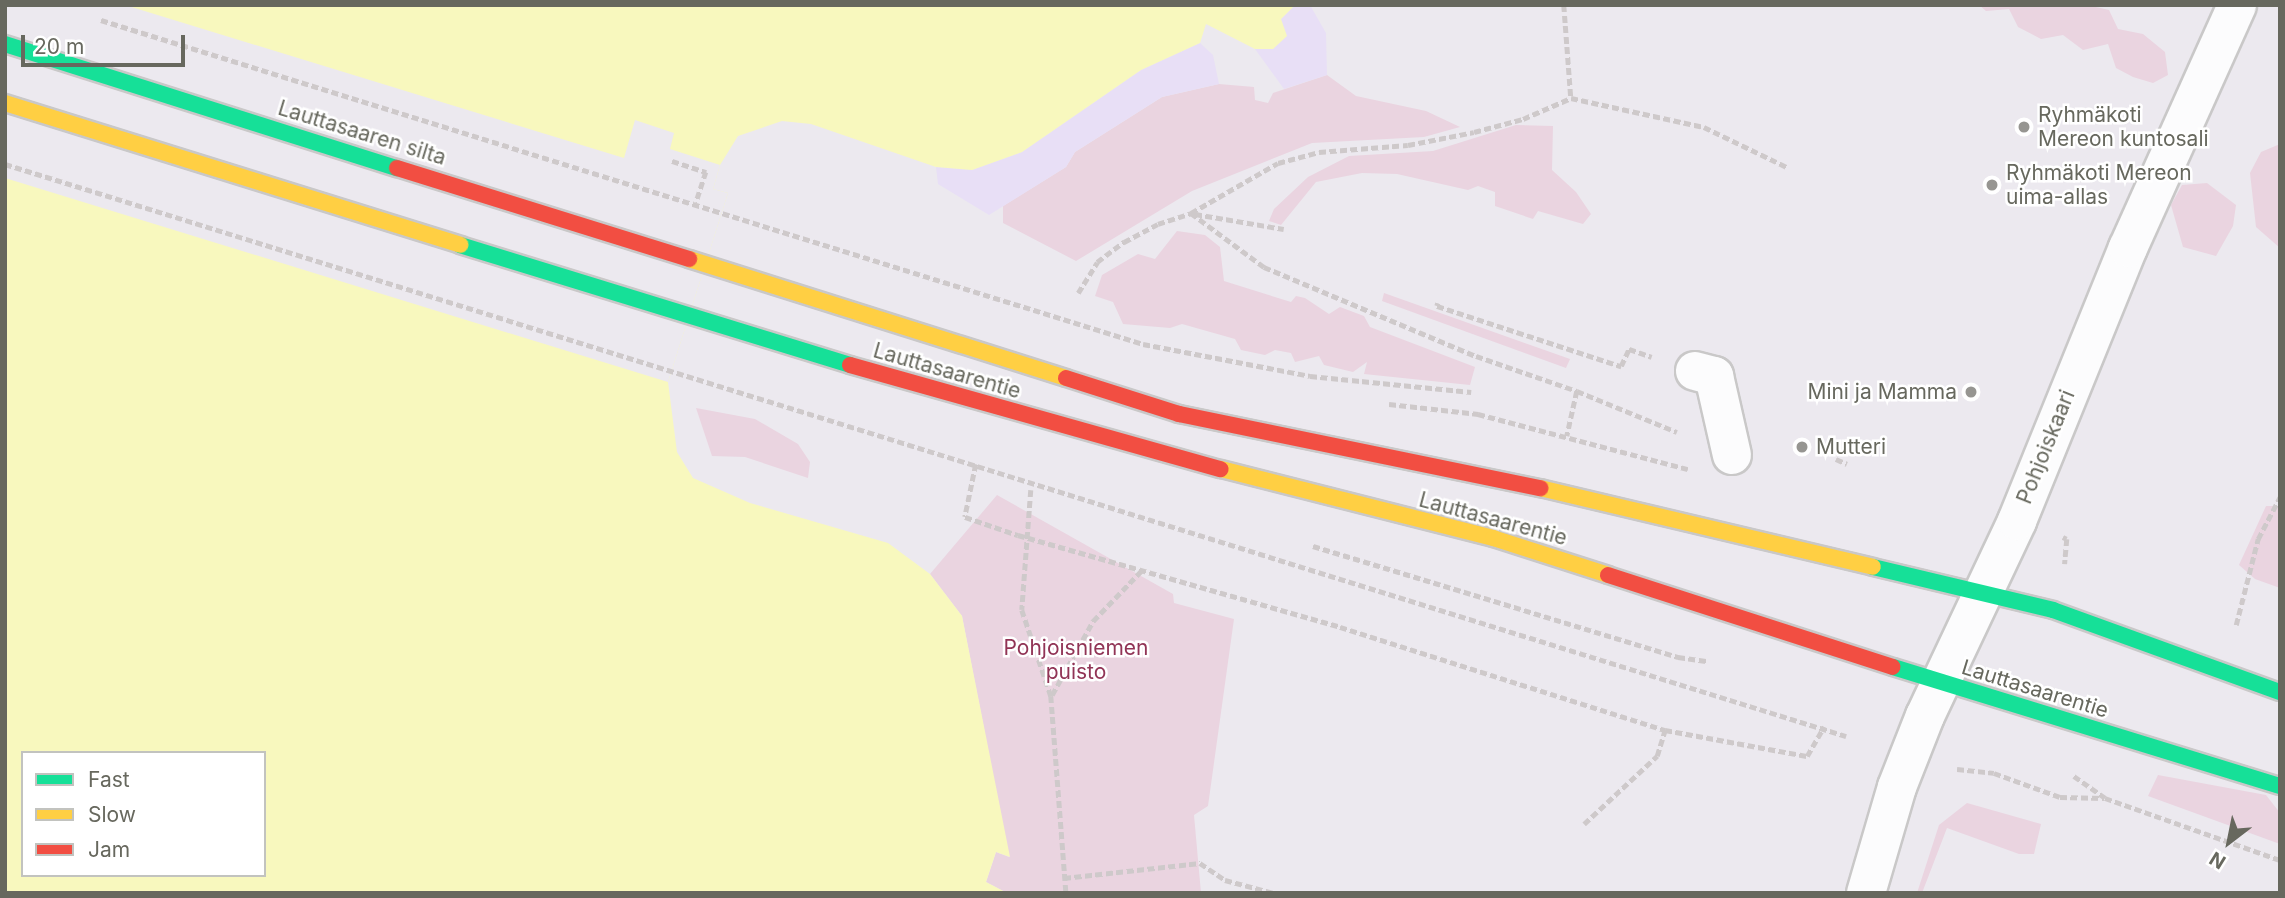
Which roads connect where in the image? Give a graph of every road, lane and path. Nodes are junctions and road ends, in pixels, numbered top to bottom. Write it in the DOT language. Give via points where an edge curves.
graph roads {
  1 [pos="1564,5"];
  2 [pos="2237,5"];
  3 [pos="94,18"];
  4 [pos="5,44"];
  5 [pos="1571,98"];
  6 [pos="5,103"];
  7 [pos="672,161"];
  8 [pos="5,164"];
  9 [pos="1789,167"];
  10 [pos="696,202"];
  11 [pos="1191,213"];
  12 [pos="1284,229"];
  13 [pos="706,264"];
  14 [pos="1078,293"];
  15 [pos="1438,303"];
  16 [pos="1621,366"];
  17 [pos="1695,371"];
  18 [pos="1577,391"];
  19 [pos="1471,392"];
  20 [pos="1567,436"];
  21 [pos="1732,456"];
  22 [pos="1836,459"];
  23 [pos="976,464"];
  24 [pos="1847,464"];
  25 [pos="1031,490"];
  26 [pos="2280,497"];
  27 [pos="1027,537"];
  28 [pos="2067,538"];
  29 [pos="1143,570"];
  30 [pos="2064,579"];
  31 [pos="1981,595"];
  32 [pos="2222,670"];
  33 [pos="1941,682"];
  34 [pos="2280,692"];
  35 [pos="1051,696"];
  36 [pos="1824,727"];
  37 [pos="1665,730"];
  38 [pos="1846,736"];
  39 [pos="1957,769"];
  40 [pos="2280,786"];
  41 [pos="1584,824"];
  42 [pos="2280,860"];
  43 [pos="1064,878"];
  44 [pos="1066,893"];
  45 [pos="1274,893"];
  46 [pos="1866,893"];
  1 -- 5 [label="path"];
  2 -- 31 [label="street, Pohjoiskaari" via="2128,248 2017,521"];
  3 -- 10 [label="path"];
  4 -- 13 [label="main road, Lauttasaaren silta"];
  5 -- 9 [label="path" via="1704,127"];
  5 -- 11 [label="path" via="1523,119 1474,132 1408,145 1319,152 1278,163"];
  6 -- 33 [label="main road, Lauttasaarentie" via="689,316 1144,450 1493,538"];
  7 -- 10 [label="path" via="706,172"];
  8 -- 23 [label="path"];
  10 -- 19 [label="path" via="1190,356 1310,376"];
  11 -- 12 [label="path"];
  11 -- 14 [label="path" via="1158,223 1124,242 1097,262"];
  11 -- 18 [label="path" via="1264,267 1476,355"];
  13 -- 31 [label="main road, Lauttasaarentie" via="1180,414 1528,485"];
  15 -- 16 [label="path"];
  17 -- 21 [label="street" via="1714,376"];
  18 -- 20 [label="path"];
  18 -- 21 [label="path"];
  22 -- 24 [label="path"];
  23 -- 27 [label="path" via="965,517"];
  23 -- 36 [label="path"];
  25 -- 27 [label="path"];
  26 -- 32 [label="path" via="2258,540"];
  27 -- 29 [label="path"];
  27 -- 35 [label="path" via="1022,610"];
  28 -- 30 [label="path"];
  29 -- 35 [label="path" via="1093,621"];
  29 -- 37 [label="path"];
  31 -- 32 [label="main road, Lauttasaarentie" via="2053,610"];
  31 -- 33 [label="street, Pohjoiskaari"];
  32 -- 34 [label="main road, Lauttasaarentie"];
  33 -- 40 [label="main road, Lauttasaarentie"];
  33 -- 46 [label="street, Pohjoiskaari" via="1897,787"];
  35 -- 43 [label="path"];
  36 -- 37 [label="path" via="1807,755"];
  36 -- 38 [label="path"];
  37 -- 41 [label="path" via="1657,756"];
  39 -- 42 [label="path" via="1994,773 2060,797 2105,798"];
  43 -- 44 [label="path"];
  43 -- 45 [label="path" via="1200,863 1225,880"];
}
